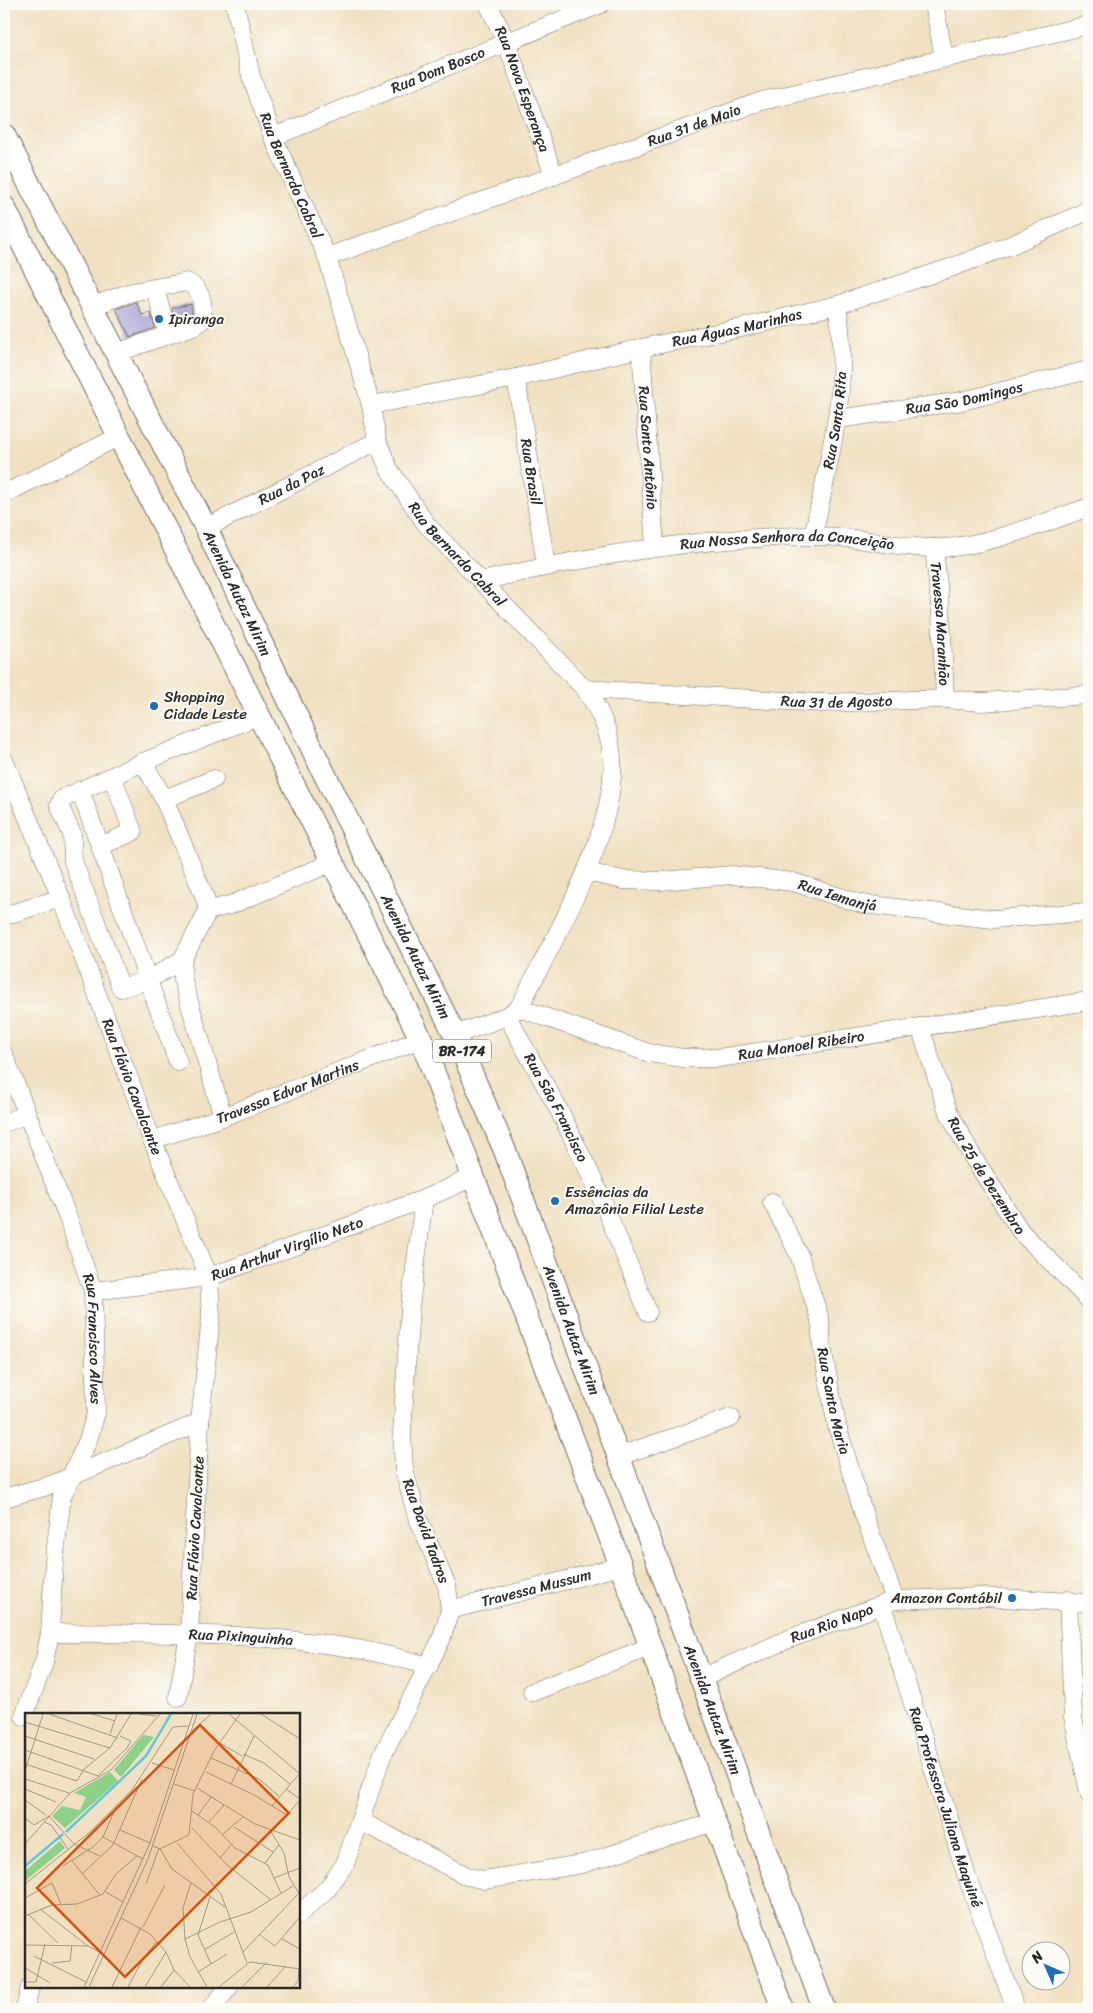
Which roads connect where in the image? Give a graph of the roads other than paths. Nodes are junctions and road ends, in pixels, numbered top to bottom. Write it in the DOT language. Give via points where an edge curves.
graph roads {
  1 [pos="235,4"];
  2 [pos="488,4"];
  3 [pos="602,4"];
  4 [pos="934,4"];
  5 [pos="1089,25"];
  6 [pos="506,41"];
  7 [pos="944,58"];
  8 [pos="4,135"];
  9 [pos="272,137"];
  10 [pos="554,176"];
  11 [pos="4,207"];
  12 [pos="1086,213"];
  13 [pos="327,257"];
  14 [pos="155,289"];
  15 [pos="837,305"];
  16 [pos="92,306"];
  17 [pos="168,334"];
  18 [pos="641,348"];
  19 [pos="116,353"];
  20 [pos="1089,370"];
  21 [pos="516,378"];
  22 [pos="371,405"];
  23 [pos="838,420"];
  24 [pos="118,437"];
  25 [pos="377,441"];
  26 [pos="4,494"];
  27 [pos="1089,507"];
  28 [pos="206,528"];
  29 [pos="813,536"];
  30 [pos="655,547"];
  31 [pos="934,548"];
  32 [pos="546,565"];
  33 [pos="482,581"];
  34 [pos="585,689"];
  35 [pos="1089,695"];
  36 [pos="945,699"];
  37 [pos="258,716"];
  38 [pos="4,760"];
  39 [pos="143,762"];
  40 [pos="112,776"];
  41 [pos="214,779"];
  42 [pos="80,790"];
  43 [pos="164,799"];
  44 [pos="100,846"];
  45 [pos="332,863"];
  46 [pos="587,872"];
  47 [pos="61,898"];
  48 [pos="208,911"];
  49 [pos="1089,912"];
  50 [pos="4,916"];
  51 [pos="182,960"];
  52 [pos="148,980"];
  53 [pos="1089,1001"];
  54 [pos="513,1012"];
  55 [pos="920,1028"];
  56 [pos="455,1036"];
  57 [pos="421,1039"];
  58 [pos="4,1055"];
  59 [pos="178,1062"];
  60 [pos="27,1114"];
  61 [pos="223,1117"];
  62 [pos="4,1123"];
  63 [pos="152,1140"];
  64 [pos="473,1177"];
  65 [pos="424,1199"];
  66 [pos="772,1202"];
  67 [pos="209,1276"];
  68 [pos="93,1291"];
  69 [pos="1089,1300"];
  70 [pos="648,1312"];
  71 [pos="731,1418"];
  72 [pos="200,1422"];
  73 [pos="619,1456"];
  74 [pos="69,1477"];
  75 [pos="4,1498"];
  76 [pos="621,1566"];
  77 [pos="1068,1600"];
  78 [pos="889,1602"];
  79 [pos="1089,1603"];
  80 [pos="450,1610"];
  81 [pos="50,1633"];
  82 [pos="189,1634"];
  83 [pos="650,1647"];
  84 [pos="429,1666"];
  85 [pos="702,1678"];
  86 [pos="532,1692"];
  87 [pos="178,1697"];
  88 [pos="25,1713"];
  89 [pos="1089,1793"];
  90 [pos="360,1822"];
  91 [pos="714,1822"];
  92 [pos="300,1913"];
  93 [pos="30,1988"];
  94 [pos="228,1988"];
  95 [pos="25,2009"];
  96 [pos="211,2009"];
  97 [pos="783,2009"];
  98 [pos="823,2009"];
  99 [pos="1016,2009"];
  1 -- 9 [label="street, Rua Bernardo Cabral" via="251,76"];
  2 -- 6 [label="street, Rua Nova Esperança"];
  3 -- 6 [label="street, Rua Dom Bosco"];
  4 -- 7 [label="street"];
  5 -- 7 [label="street, Rua 31 de Maio"];
  6 -- 9 [label="street, Rua Dom Bosco"];
  6 -- 10 [label="street, Rua Nova Esperança"];
  7 -- 10 [label="street, Rua 31 de Maio" via="762,101"];
  8 -- 16 [label="main road, Avenida Autaz Mirim / BR-174"];
  9 -- 13 [label="street, Rua Bernardo Cabral"];
  10 -- 13 [label="street, Rua 31 de Maio"];
  11 -- 24 [label="main road, BR-174"];
  12 -- 15 [label="street, Rua Águas Marinhas" via="950,268"];
  13 -- 22 [label="street, Rua Bernardo Cabral"];
  14 -- 16 [label="street" via="132,292"];
  14 -- 17 [label="street"];
  14 -- 17 [label="street" via="187,282 200,292 202,320"];
  15 -- 18 [label="street, Rua Águas Marinhas"];
  15 -- 23 [label="street, Rua Santa Rita" via="842,350"];
  16 -- 19 [label="main road, Avenida Autaz Mirim / BR-174"];
  17 -- 19 [label="street"];
  18 -- 21 [label="street, Rua Águas Marinhas"];
  18 -- 30 [label="street, Rua Santo Antônio"];
  19 -- 28 [label="main road, Avenida Autaz Mirim / BR-174"];
  20 -- 23 [label="street, Rua São Domingos" via="962,400"];
  21 -- 22 [label="street, Rua Águas Marinhas"];
  21 -- 32 [label="street, Rua Brasil"];
  22 -- 25 [label="street, Rua Bernardo Cabral"];
  23 -- 29 [label="street, Rua Santa Rita"];
  24 -- 26 [label="street"];
  24 -- 37 [label="main road, BR-174"];
  25 -- 28 [label="street, Rua da Paz"];
  25 -- 33 [label="street, Rua Bernardo Cabral" via="404,495 426,524"];
  27 -- 31 [label="street, Rua Nossa Senhora da Conceição" via="972,544"];
  28 -- 56 [label="main road, Avenida Autaz Mirim / BR-174"];
  29 -- 30 [label="street, Rua Nossa Senhora da Conceição"];
  29 -- 31 [label="street, Rua Nossa Senhora da Conceição"];
  30 -- 32 [label="street, Rua Nossa Senhora da Conceição"];
  31 -- 36 [label="street, Travessa Maranhão" via="942,614"];
  32 -- 33 [label="street, Rua Nossa Senhora da Conceição"];
  33 -- 34 [label="street, Rua Bernardo Cabral"];
  34 -- 36 [label="street, Rua 31 de Agosto" via="821,703"];
  34 -- 46 [label="street, Rua Bernardo Cabral" via="605,724 611,745 613,773 602,831"];
  35 -- 36 [label="street, Rua 31 de Agosto" via="992,702"];
  37 -- 39 [label="street"];
  37 -- 45 [label="main road, BR-174"];
  38 -- 47 [label="street, Rua Flávio Cavalcante"];
  39 -- 40 [label="street"];
  39 -- 43 [label="street"];
  40 -- 42 [label="street"];
  40 -- 44 [label="street" via="133,832"];
  41 -- 43 [label="street"];
  42 -- 44 [label="street"];
  42 -- 52 [label="street" via="62,798 59,805 72,834 73,861 121,988"];
  43 -- 48 [label="street"];
  44 -- 52 [label="street"];
  45 -- 48 [label="street" via="234,904"];
  45 -- 57 [label="main road, BR-174"];
  46 -- 49 [label="street, Rua Iemanjá" via="623,880 741,876 793,882 862,904 993,919"];
  46 -- 54 [label="street, Rua Bernardo Cabral"];
  47 -- 50 [label="street"];
  47 -- 63 [label="street, Rua Flávio Cavalcante"];
  48 -- 51 [label="street"];
  51 -- 52 [label="street"];
  51 -- 61 [label="street" via="183,981"];
  52 -- 59 [label="street"];
  53 -- 55 [label="street, Rua Manoel Ribeiro"];
  54 -- 55 [label="street, Rua Manoel Ribeiro" via="649,1053 683,1058 719,1058"];
  54 -- 56 [label="street"];
  54 -- 70 [label="street, Rua São Francisco" via="598,1190"];
  55 -- 69 [label="street, Rua 25 de Dezembro" via="947,1109 971,1154 1021,1232"];
  56 -- 73 [label="main road, Avenida Autaz Mirim / BR-174" via="505,1151"];
  57 -- 61 [label="street, Travessa Edvar Martins"];
  57 -- 64 [label="main road, BR-174"];
  58 -- 60 [label="street, Rua Francisco Alves"];
  60 -- 62 [label="street"];
  60 -- 68 [label="street, Rua Francisco Alves"];
  61 -- 63 [label="street, Travessa Edvar Martins"];
  63 -- 67 [label="street, Rua Flávio Cavalcante"];
  64 -- 65 [label="street, Rua Arthur Virgílio Neto"];
  64 -- 76 [label="main road, BR-174"];
  65 -- 67 [label="street, Rua Arthur Virgílio Neto"];
  65 -- 80 [label="street, Rua David Tadros" via="410,1307 402,1432 404,1470 418,1516 447,1586"];
  66 -- 78 [label="street, Rua Santa Maria" via="799,1254 820,1319 837,1426"];
  67 -- 68 [label="street, Rua Arthur Virgílio Neto"];
  67 -- 72 [label="street, Rua Flávio Cavalcante" via="211,1316"];
  68 -- 74 [label="street, Rua Francisco Alves" via="96,1413 88,1440"];
  71 -- 73 [label="street"];
  72 -- 74 [label="street"];
  72 -- 82 [label="street, Rua Flávio Cavalcante"];
  73 -- 85 [label="main road, Avenida Autaz Mirim / BR-174"];
  74 -- 75 [label="street"];
  74 -- 81 [label="street, Rua Francisco Alves" via="58,1524"];
  76 -- 80 [label="street, Travessa Mussum"];
  76 -- 83 [label="main road, BR-174"];
  77 -- 78 [label="street, Rua Rio Napo" via="982,1597"];
  77 -- 79 [label="street, Rua Rio Napo"];
  77 -- 89 [label="street" via="1073,1717"];
  78 -- 85 [label="street, Rua Rio Napo" via="786,1640"];
  78 -- 99 [label="street, Rua Professora Juliana Maquiné" via="968,1880"];
  80 -- 84 [label="street, Rua David Tadros"];
  81 -- 82 [label="street, Rua Pixinguinha"];
  81 -- 88 [label="street, Rua Francisco Alves" via="44,1662"];
  82 -- 84 [label="street, Rua Pixinguinha" via="316,1643 374,1652"];
  82 -- 87 [label="street, Rua Flávio Cavalcante"];
  83 -- 86 [label="street"];
  83 -- 91 [label="main road, BR-174"];
  84 -- 90 [label="street, Rua David Tadros" via="382,1756"];
  85 -- 98 [label="main road, Avenida Autaz Mirim / BR-174"];
  90 -- 91 [label="street" via="467,1876 484,1880 582,1864"];
  90 -- 92 [label="street, Rua David Tadros" via="345,1864 328,1888"];
  91 -- 97 [label="main road, BR-174"];
  93 -- 95 [label="street"];
  94 -- 96 [label="street"];
}
